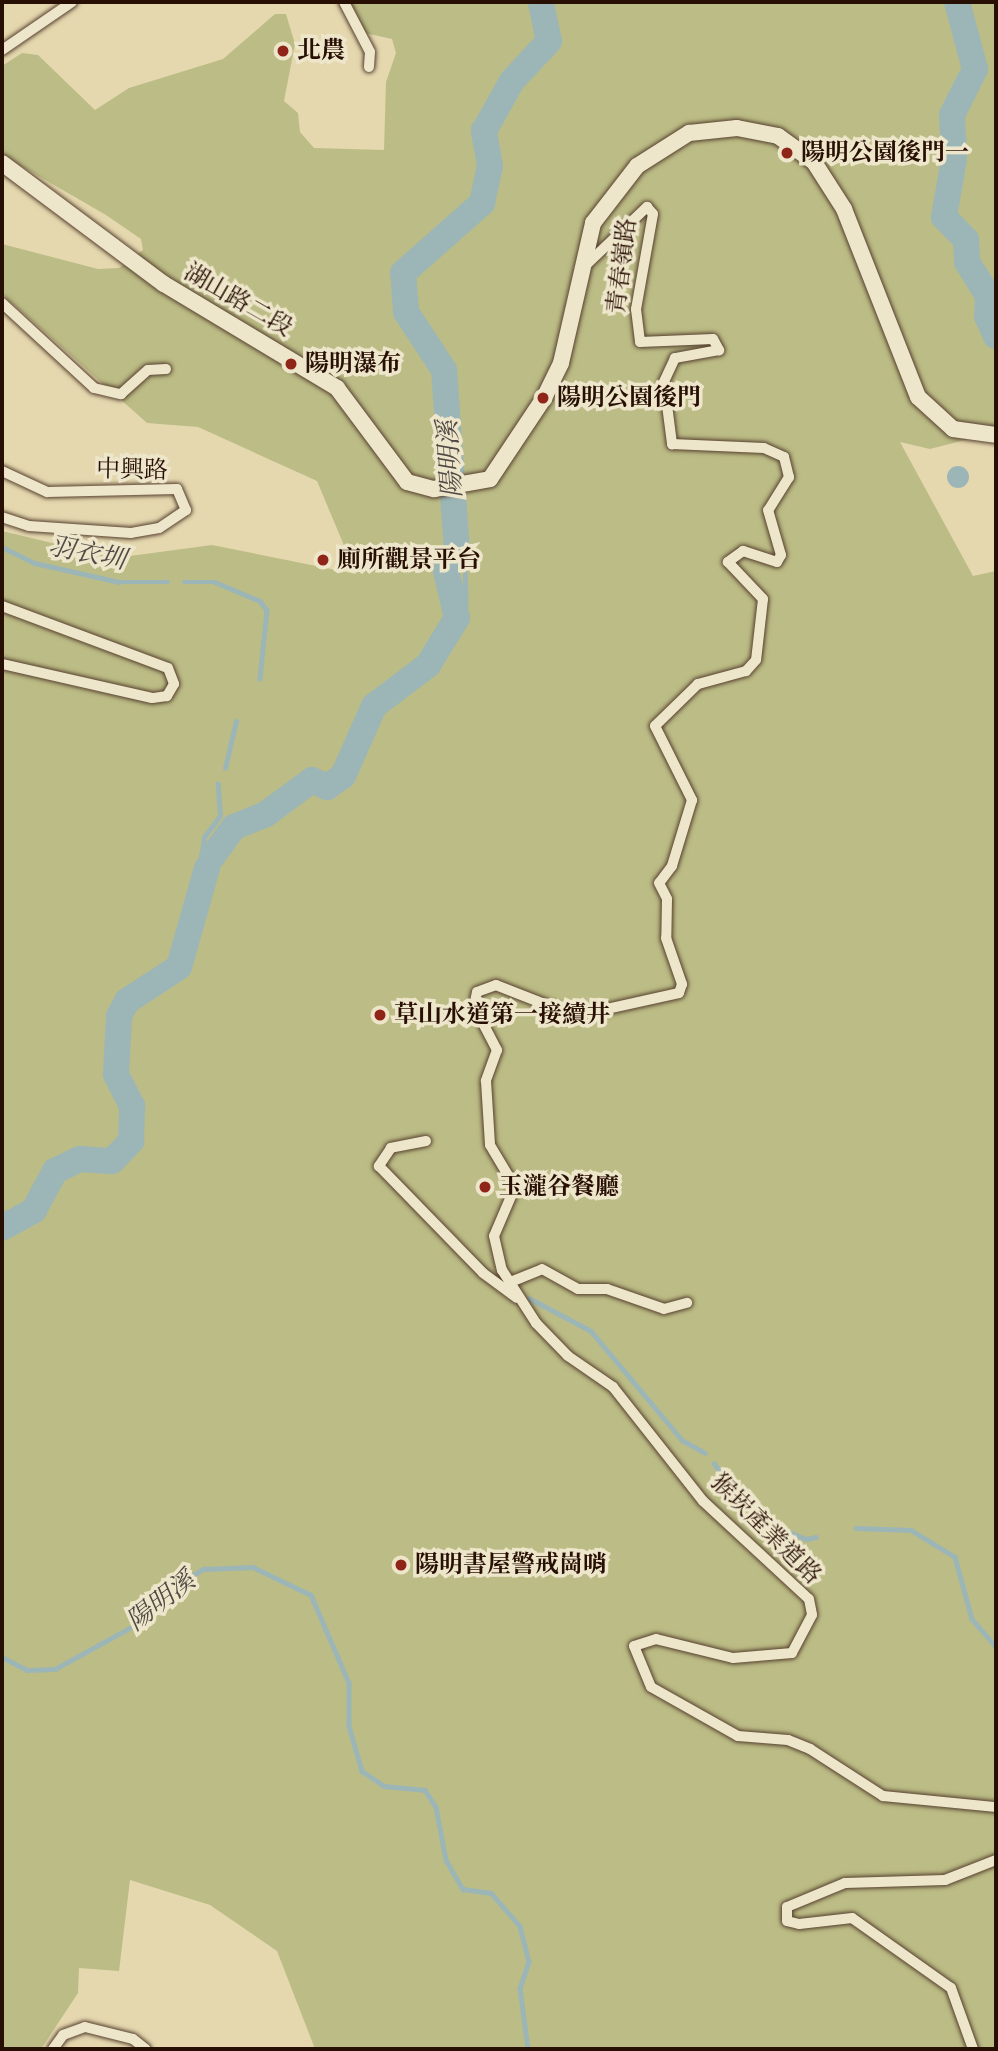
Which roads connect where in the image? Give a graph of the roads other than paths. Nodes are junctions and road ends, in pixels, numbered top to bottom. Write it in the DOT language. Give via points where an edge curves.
graph roads {
  1 [pos="72,2"];
  2 [pos="344,2"];
  3 [pos="2,50"];
  4 [pos="369,67"];
  5 [pos="2,163"];
  6 [pos="578,274"];
  7 [pos="2,303"];
  8 [pos="166,369"];
  9 [pos="996,435"];
  10 [pos="2,471"];
  11 [pos="2,517"];
  12 [pos="2,606"];
  13 [pos="2,664"];
  14 [pos="426,1141"];
  15 [pos="498,1217"];
  16 [pos="513,1281"];
  17 [pos="517,1298"];
  18 [pos="687,1303"];
  19 [pos="996,1808"];
  20 [pos="996,1860"];
  21 [pos="53,2049"];
  22 [pos="146,2049"];
  23 [pos="973,2049"];
  1 -- 3 [label="street"];
  2 -- 4 [label="street" via="370,52"];
  5 -- 6 [label="street, 湖山路二段" via="164,284 337,388 370,424 407,482 434,489 490,479 544,398 561,363"];
  6 -- 9 [label="street" via="593,223 637,166 671,141 737,128 778,136 814,162 844,209 918,397 953,429"];
  6 -- 15 [label="street, 青春嶺路" via="647,207 653,214 636,309 640,342 713,340 719,350 675,358 664,382 672,444 764,448 783,457 789,477 768,510 781,555 777,562 743,551 728,562 763,599 755,660 746,671 698,684 655,726 692,800 673,866 659,883 667,898 666,938 682,984 679,993 575,1016 496,985 477,992 474,1006 497,1050 486,1081 490,1145 515,1187 516,1197"];
  7 -- 8 [label="street" via="94,388 121,394 148,370"];
  10 -- 11 [label="street, 中興路" via="47,492 177,489 187,509 159,528 131,533 29,526"];
  12 -- 13 [label="street" via="168,668 174,684 167,695 152,698"];
  14 -- 17 [label="street" via="391,1148 379,1166 483,1273"];
  15 -- 16 [label="street, 猴崁產業道路" via="494,1236 502,1270"];
  16 -- 17 [label="street, 猴崁產業道路"];
  16 -- 18 [label="street" via="542,1269 578,1289 607,1289 664,1309"];
  17 -- 19 [label="street, 猴崁產業道路" via="568,1356 613,1387 755,1555 809,1599 812,1615 792,1653 733,1658 656,1639 634,1646 651,1687 737,1736 788,1740 810,1749 883,1796"];
  20 -- 23 [label="street" via="945,1880 845,1883 787,1907 788,1921 799,1924 852,1918 951,1988"];
  21 -- 22 [label="street" via="63,2035 85,2028 133,2039"];
}
